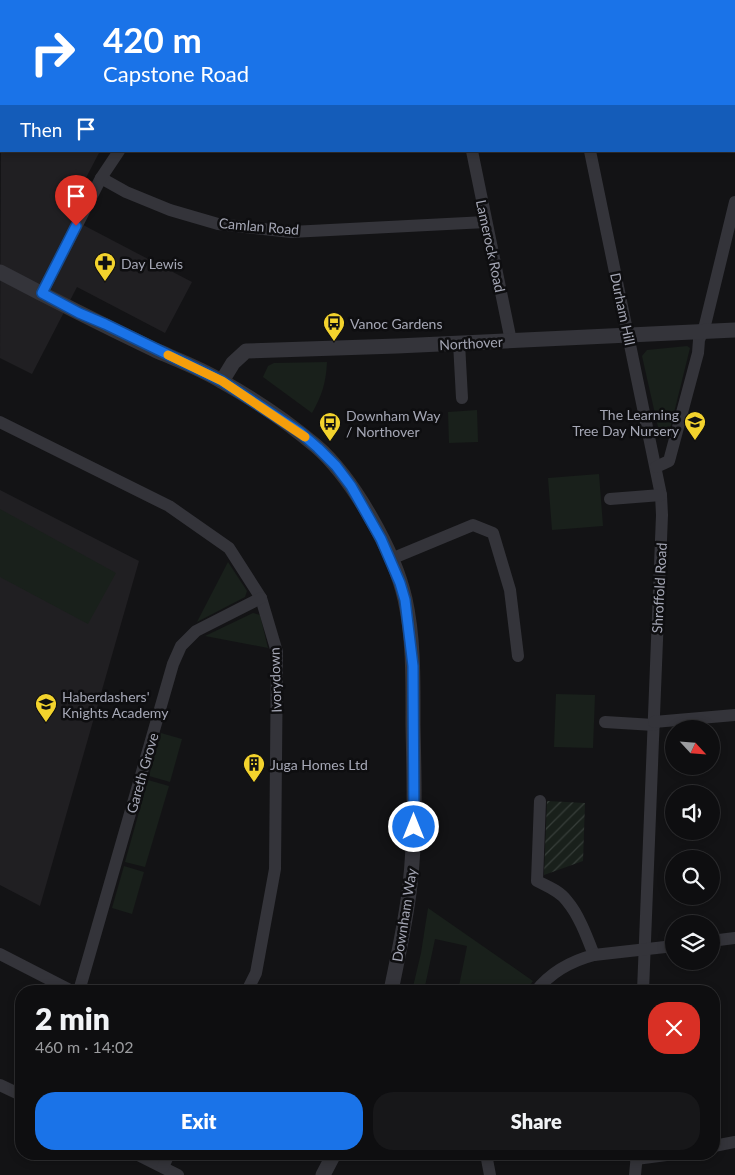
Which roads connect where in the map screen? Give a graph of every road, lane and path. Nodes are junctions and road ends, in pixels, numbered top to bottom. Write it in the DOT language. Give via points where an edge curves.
graph roads {
  1 [pos="118,152"];
  2 [pos="472,152"];
  3 [pos="590,152"];
  4 [pos="101,178"];
  5 [pos="735,202"];
  6 [pos="486,222"];
  7 [pos="0,272"];
  8 [pos="42,293"];
  9 [pos="735,330"];
  10 [pos="702,332"];
  11 [pos="629,336"];
  12 [pos="511,341"];
  13 [pos="459,344"];
  14 [pos="222,381"];
  15 [pos="462,398"];
  16 [pos="0,422"];
  17 [pos="656,467"];
  18 [pos="661,496"];
  19 [pos="610,499"];
  20 [pos="391,560"];
  21 [pos="261,598"];
  22 [pos="518,656"];
  23 [pos="735,715"];
  24 [pos="605,722"];
  25 [pos="654,723"];
  26 [pos="540,801"];
  27 [pos="735,938"];
  28 [pos="720,940"];
  29 [pos="665,947"];
  30 [pos="644,950"];
  31 [pos="0,954"];
  32 [pos="594,955"];
  33 [pos="60,985"];
  34 [pos="81,985"];
  35 [pos="250,985"];
  36 [pos="392,985"];
  37 [pos="540,985"];
  38 [pos="643,985"];
  39 [pos="0,1084"];
  40 [pos="15,1092"];
  41 [pos="735,1142"];
  42 [pos="720,1145"];
  43 [pos="148,1160"];
  44 [pos="166,1160"];
  45 [pos="331,1160"];
  46 [pos="487,1160"];
  47 [pos="636,1160"];
  48 [pos="163,1167"];
  49 [pos="178,1175"];
  50 [pos="323,1175"];
  51 [pos="490,1175"];
  52 [pos="636,1175"];
  1 -- 4 [label="street"];
  2 -- 6 [label="street, Lamerock Road"];
  3 -- 11 [label="street, Durham Hill"];
  4 -- 6 [label="street, Camlan Road" via="170,210 218,224 291,232"];
  4 -- 8 [label="street"];
  5 -- 10 [label="street"];
  6 -- 12 [label="street, Lamerock Road"];
  7 -- 8 [label="street, Downham Way"];
  8 -- 14 [label="street, Downham Way"];
  9 -- 10 [label="street, Northover"];
  10 -- 11 [label="street, Northover"];
  10 -- 17 [label="street" via="669,461"];
  11 -- 12 [label="street, Northover"];
  11 -- 17 [label="street, Durham Hill"];
  12 -- 13 [label="street, Northover"];
  13 -- 14 [label="street, Northover" via="246,351 233,363"];
  13 -- 15 [label="street"];
  14 -- 20 [label="street, Downham Way" via="301,433 336,466 367,512"];
  16 -- 21 [label="street, Ivorydown" via="169,506 229,548"];
  17 -- 18 [label="street, Shroffold Road"];
  18 -- 19 [label="street"];
  18 -- 25 [label="street, Shroffold Road"];
  20 -- 22 [label="street" via="473,525 493,533 510,590"];
  20 -- 36 [label="street, Downham Way" via="405,600 413,666 414,817 410,883"];
  21 -- 34 [label="street, Gareth Grove" via="196,631 181,646"];
  21 -- 35 [label="street, Ivorydown" via="277,652 275,869 256,973"];
  23 -- 25 [label="street"];
  24 -- 25 [label="street"];
  25 -- 30 [label="street, Shroffold Road"];
  26 -- 32 [label="street" via="537,881 567,900"];
  27 -- 28 [label="street"];
  29 -- 30 [label="street"];
  30 -- 32 [label="street"];
  30 -- 38 [label="street, Shroffold Road"];
  31 -- 33 [label="street"];
  32 -- 37 [label="street" via="562,968"];
  39 -- 40 [label="street"];
  41 -- 42 [label="street"];
  43 -- 48 [label="street"];
  44 -- 48 [label="street"];
  45 -- 50 [label="street"];
  46 -- 51 [label="street"];
  47 -- 52 [label="street"];
  48 -- 49 [label="street"];
}
